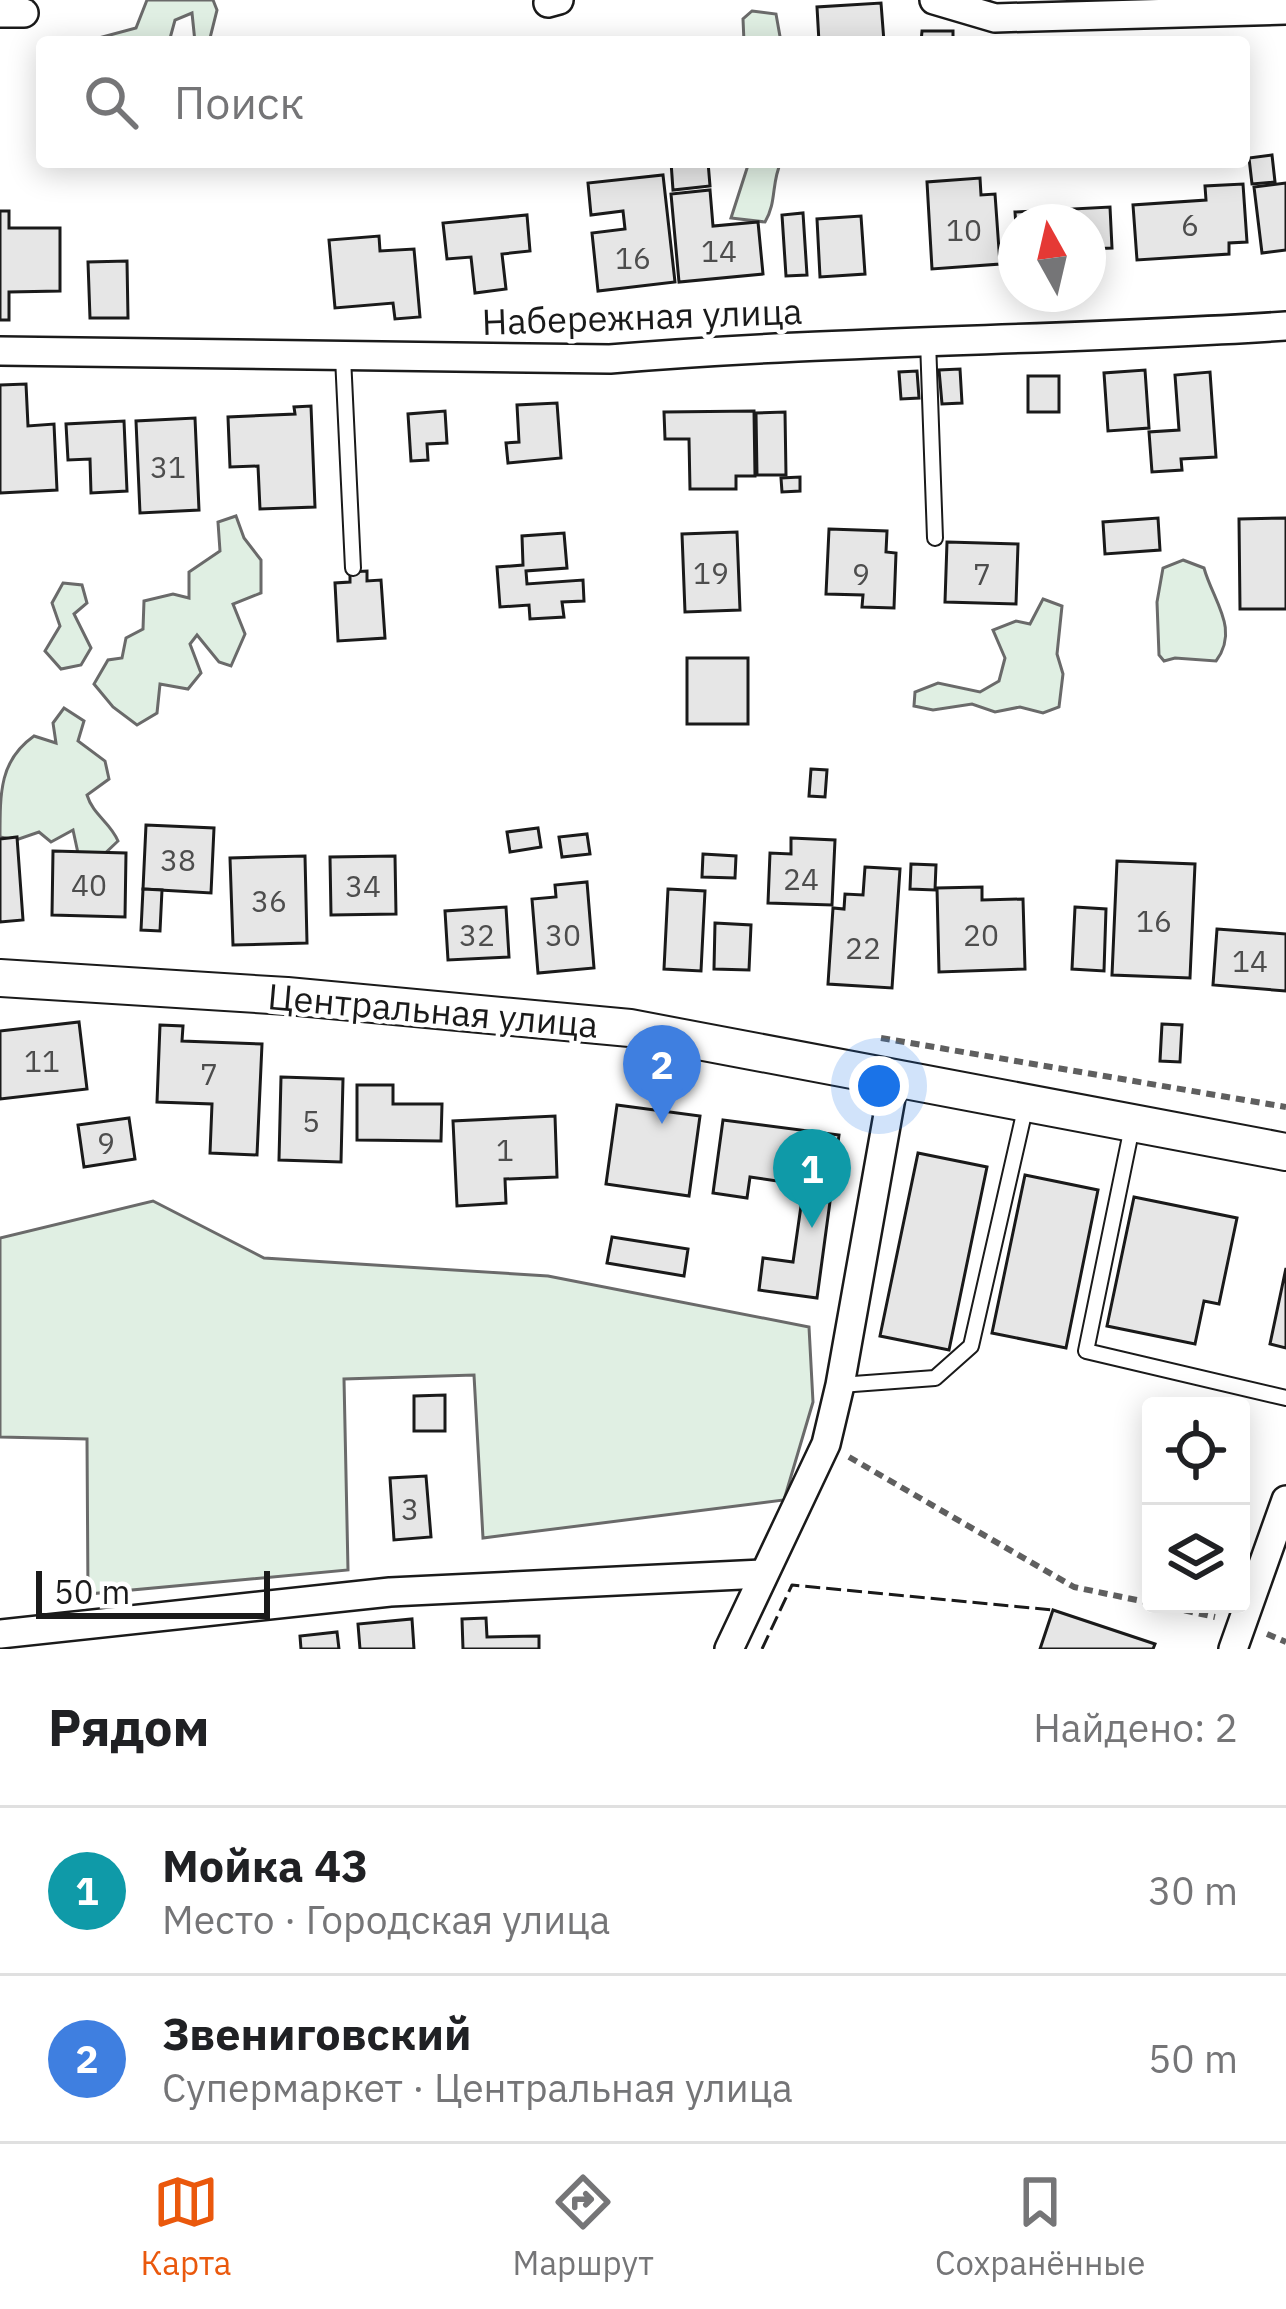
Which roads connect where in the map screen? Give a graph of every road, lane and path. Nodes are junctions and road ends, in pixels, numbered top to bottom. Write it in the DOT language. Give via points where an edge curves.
graph roads {
  1 [pos="934,0"];
  2 [pos="1286,10"];
  3 [pos="1286,326"];
  4 [pos="928,341"];
  5 [pos="0,351"];
  6 [pos="343,357"];
  7 [pos="935,538"];
  8 [pos="352,568"];
  9 [pos="0,978"];
  10 [pos="895,1076"];
  11 [pos="1026,1101"];
  12 [pos="1133,1122"];
  13 [pos="1286,1152"];
  14 [pos="840,1385"];
  15 [pos="1286,1398"];
  16 [pos="826,1444"];
  17 [pos="1286,1500"];
  18 [pos="762,1574"];
  19 [pos="1142,1601"];
  20 [pos="0,1634"];
  21 [pos="729,1649"];
  22 [pos="1233,1649"];
  1 -- 2 [label="street" via="995,18"];
  3 -- 4 [label="street, Набережная улица"];
  4 -- 6 [label="street, Набережная улица" via="610,359"];
  4 -- 7 [label="lane"];
  5 -- 6 [label="street, Набережная улица"];
  6 -- 8 [label="lane"];
  9 -- 10 [label="street, Центральная улица" via="630,1028"];
  10 -- 11 [label="street, Центральная улица"];
  10 -- 14 [label="street"];
  11 -- 12 [label="street, Центральная улица"];
  11 -- 14 [label="lane" via="971,1346 935,1378"];
  12 -- 13 [label="street, Центральная улица"];
  12 -- 15 [label="lane" via="1086,1351"];
  14 -- 16 [label="street"];
  16 -- 18 [label="street"];
  16 -- 19 [label="path" via="1074,1587"];
  17 -- 22 [label="street"];
  18 -- 20 [label="street" via="390,1592"];
  18 -- 21 [label="street"];
}
